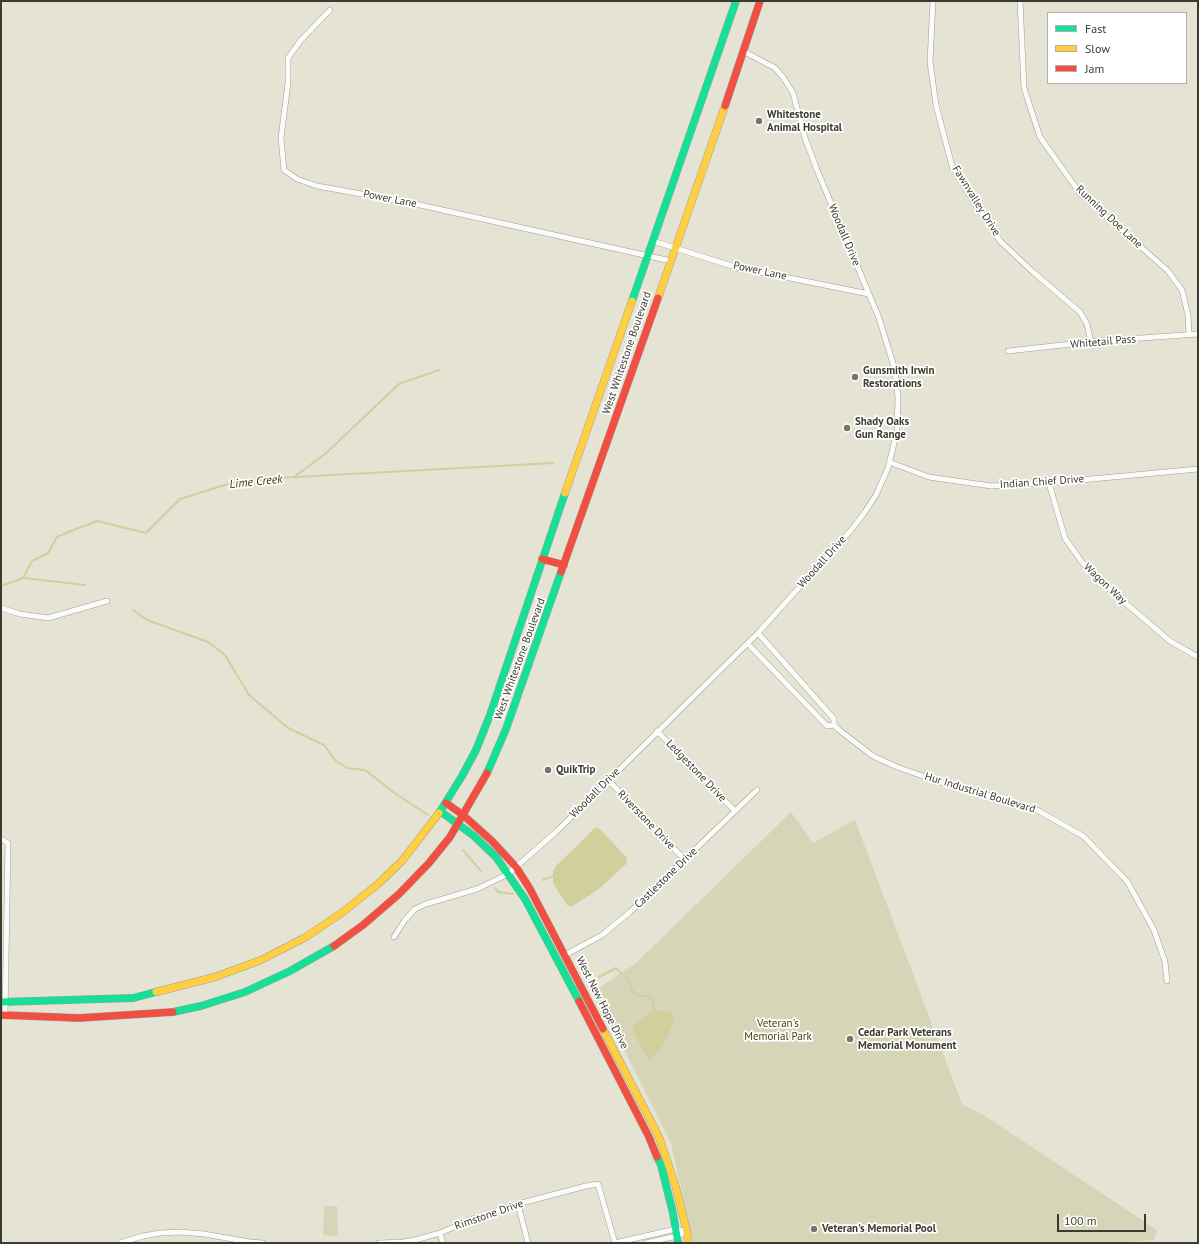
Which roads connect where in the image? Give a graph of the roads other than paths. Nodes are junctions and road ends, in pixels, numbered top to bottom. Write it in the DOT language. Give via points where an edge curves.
graph roads {
  1 [pos="736,1"];
  2 [pos="760,1"];
  3 [pos="933,1"];
  4 [pos="1020,1"];
  5 [pos="330,10"];
  6 [pos="743,51"];
  7 [pos="653,241"];
  8 [pos="675,249"];
  9 [pos="648,256"];
  10 [pos="670,261"];
  11 [pos="869,294"];
  12 [pos="1198,334"];
  13 [pos="1189,335"];
  14 [pos="1091,342"];
  15 [pos="1008,351"];
  16 [pos="889,462"];
  17 [pos="1198,469"];
  18 [pos="1049,483"];
  19 [pos="542,559"];
  20 [pos="564,565"];
  21 [pos="107,601"];
  22 [pos="1,608"];
  23 [pos="758,633"];
  24 [pos="748,644"];
  25 [pos="1198,657"];
  26 [pos="834,725"];
  27 [pos="657,731"];
  28 [pos="608,780"];
  29 [pos="757,790"];
  30 [pos="446,803"];
  31 [pos="440,811"];
  32 [pos="735,811"];
  33 [pos="463,815"];
  34 [pos="458,824"];
  35 [pos="1,840"];
  36 [pos="685,860"];
  37 [pos="516,867"];
  38 [pos="508,874"];
  39 [pos="394,938"];
  40 [pos="565,955"];
  41 [pos="1168,981"];
  42 [pos="3,1002"];
  43 [pos="3,1015"];
  44 [pos="518,1204"];
  45 [pos="686,1232"];
  46 [pos="440,1233"];
  47 [pos="677,1236"];
  48 [pos="120,1243"];
  49 [pos="250,1243"];
  50 [pos="263,1243"];
  51 [pos="379,1243"];
  52 [pos="443,1243"];
  53 [pos="528,1243"];
  54 [pos="615,1243"];
  55 [pos="646,1243"];
  56 [pos="688,1243"];
  1 -- 7 [label="main road, West Whitestone Boulevard"];
  2 -- 6 [label="main road, West Whitestone Boulevard"];
  3 -- 14 [label="street, Fawnvalley Drive" via="931,69 936,105 952,166 1000,240 1080,312 1087,324"];
  4 -- 13 [label="street, Running Doe Lane" via="1024,88 1040,137 1079,192 1168,271 1182,290 1188,315"];
  5 -- 9 [label="street, Power Lane" via="300,40 288,58 288,83 281,138 284,170 297,179 317,186 411,203"];
  6 -- 8 [label="main road, West Whitestone Boulevard"];
  6 -- 11 [label="street, Woodall Drive" via="775,68 793,93 804,138"];
  7 -- 8 [label="street, Power Lane"];
  7 -- 9 [label="main road, West Whitestone Boulevard"];
  8 -- 10 [label="main road, West Whitestone Boulevard"];
  8 -- 11 [label="street, Power Lane" via="735,266"];
  9 -- 10 [label="street, Power Lane"];
  9 -- 19 [label="main road, West Whitestone Boulevard"];
  10 -- 20 [label="main road, West Whitestone Boulevard"];
  11 -- 16 [label="street, Woodall Drive" via="895,370 898,398 896,431"];
  12 -- 13 [label="street, Whitetail Pass"];
  13 -- 14 [label="street, Whitetail Pass"];
  14 -- 15 [label="street, Whitetail Pass"];
  16 -- 18 [label="street, Indian Chief Drive" via="929,477 991,486"];
  16 -- 23 [label="street, Woodall Drive" via="876,495 852,529"];
  17 -- 18 [label="street, Indian Chief Drive"];
  18 -- 25 [label="street, Wagon Way" via="1065,538 1080,561 1096,578 1170,641"];
  19 -- 20 [label="main road"];
  19 -- 30 [label="main road, West Whitestone Boulevard" via="490,715 476,750"];
  20 -- 33 [label="main road, West Whitestone Boulevard" via="506,729 487,773"];
  21 -- 22 [label="street" via="48,618"];
  23 -- 24 [label="street, Woodall Drive"];
  23 -- 26 [label="street, Hur Industrial Boulevard" via="834,719"];
  24 -- 26 [label="street" via="827,726"];
  24 -- 27 [label="street, Woodall Drive"];
  26 -- 41 [label="street, Hur Industrial Boulevard" via="852,742 873,756 897,767 1037,810 1083,836 1127,881 1154,930 1165,962"];
  27 -- 28 [label="street, Woodall Drive"];
  27 -- 32 [label="street, Ledgestone Drive"];
  28 -- 36 [label="street, Riverstone Drive"];
  28 -- 37 [label="street, Woodall Drive" via="557,831"];
  29 -- 32 [label="street, Castlestone Drive"];
  30 -- 31 [label="main road, West Whitestone Boulevard"];
  30 -- 33 [label="main road, West New Hope Drive"];
  31 -- 34 [label="main road, West New Hope Drive"];
  31 -- 42 [label="main road, West Whitestone Boulevard" via="402,861 378,884 306,937 261,960 215,977 133,998"];
  32 -- 36 [label="street, Castlestone Drive"];
  33 -- 34 [label="main road, West Whitestone Boulevard"];
  33 -- 37 [label="main road, West New Hope Drive"];
  34 -- 38 [label="main road, West New Hope Drive" via="486,846"];
  34 -- 43 [label="main road, West Whitestone Boulevard" via="429,863 400,894 369,921 328,950 245,992 201,1006 138,1015 79,1018"];
  35 -- 42 [label="street" via="8,843"];
  36 -- 40 [label="street, Castlestone Drive" via="602,935"];
  37 -- 38 [label="street, Woodall Drive"];
  37 -- 40 [label="main road, West New Hope Drive"];
  38 -- 39 [label="street, Woodall Drive" via="477,889 426,904 415,910"];
  38 -- 47 [label="main road, West New Hope Drive" via="543,932 649,1137 660,1165"];
  40 -- 45 [label="main road, West New Hope Drive" via="658,1137 675,1184"];
  42 -- 43 [label="street"];
  44 -- 46 [label="street, Rimstone Drive"];
  44 -- 53 [label="street"];
  44 -- 54 [label="street, Rimstone Drive" via="598,1184"];
  45 -- 47 [label="street"];
  45 -- 56 [label="main road, West New Hope Drive"];
  46 -- 51 [label="street, Rimstone Drive" via="403,1242"];
  46 -- 52 [label="street"];
  47 -- 54 [label="street"];
  47 -- 55 [label="street"];
  48 -- 49 [label="street" via="142,1236 180,1232"];
  49 -- 50 [label="street"];
}
